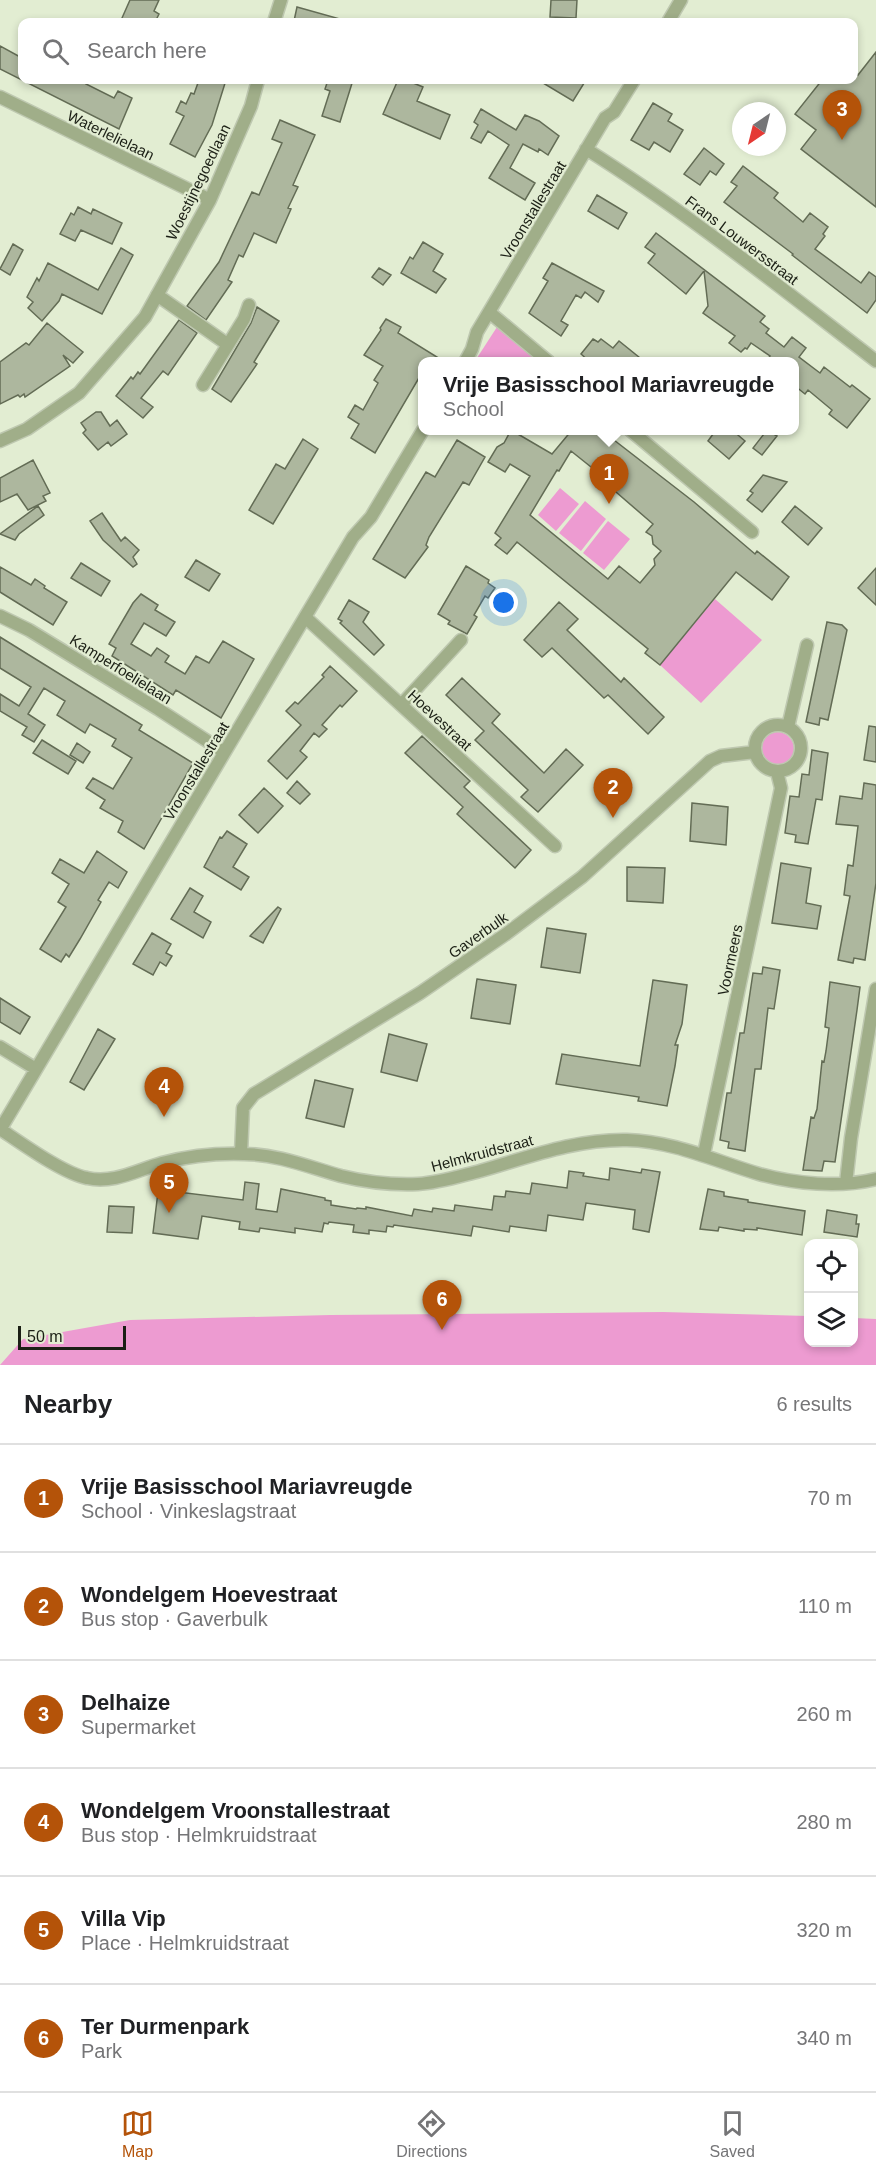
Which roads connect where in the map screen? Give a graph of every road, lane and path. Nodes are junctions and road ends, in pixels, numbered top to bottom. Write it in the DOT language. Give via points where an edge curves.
graph roads {
  1 [pos="281,0"];
  2 [pos="681,0"];
  3 [pos="275,18"];
  4 [pos="670,18"];
  5 [pos="257,84"];
  6 [pos="632,84"];
  7 [pos="0,97"];
  8 [pos="586,149"];
  9 [pos="210,200"];
  10 [pos="157,295"];
  11 [pos="249,305"];
  12 [pos="489,312"];
  13 [pos="227,344"];
  14 [pos="468,357"];
  15 [pos="543,357"];
  16 [pos="876,362"];
  17 [pos="203,385"];
  18 [pos="420,435"];
  19 [pos="636,435"];
  20 [pos="0,441"];
  21 [pos="752,532"];
  22 [pos="0,616"];
  23 [pos="305,616"];
  24 [pos="461,640"];
  25 [pos="807,645"];
  26 [pos="401,705"];
  27 [pos="788,727"];
  28 [pos="225,752"];
  29 [pos="755,752"];
  30 [pos="777,772"];
  31 [pos="555,846"];
  32 [pos="876,989"];
  33 [pos="0,1047"];
  34 [pos="36,1069"];
  35 [pos="0,1130"];
  36 [pos="241,1154"];
  37 [pos="704,1154"];
  38 [pos="876,1179"];
  39 [pos="846,1183"];
  1 -- 3 [label="street"];
  2 -- 4 [label="street"];
  5 -- 9 [label="street, Woestijnegoedlaan"];
  6 -- 8 [label="street, Vroonstallestraat"];
  7 -- 9 [label="street, Waterlelielaan"];
  8 -- 12 [label="street, Vroonstallestraat"];
  8 -- 16 [label="street, Frans Louwersstraat" via="712,235"];
  9 -- 10 [label="street, Woestijnegoedlaan"];
  10 -- 13 [label="street"];
  10 -- 20 [label="street, Woestijnegoedlaan" via="145,317 80,393 27,429"];
  11 -- 13 [label="street"];
  12 -- 14 [label="street, Vroonstallestraat"];
  12 -- 15 [label="street"];
  13 -- 17 [label="street"];
  18 -- 23 [label="street, Vroonstallestraat"];
  19 -- 21 [label="street"];
  22 -- 28 [label="street, Kamperfoelielaan" via="39,636"];
  23 -- 26 [label="street, Hoevestraat"];
  23 -- 28 [label="street, Vroonstallestraat"];
  24 -- 26 [label="street"];
  25 -- 27 [label="street"];
  26 -- 31 [label="street, Hoevestraat"];
  27 -- 29 [label="street" via="764,729 756,739"];
  27 -- 30 [label="street" via="799,737 800,755 790,768"];
  28 -- 34 [label="street, Vroonstallestraat"];
  29 -- 30 [label="street" via="762,766"];
  29 -- 36 [label="street, Gaverbulk" via="710,761 582,877 506,934 420,993 254,1094 243,1108"];
  30 -- 37 [label="street, Voormeers" via="781,788"];
  32 -- 39 [label="street"];
  33 -- 34 [label="street"];
  34 -- 35 [label="street, Vroonstallestraat"];
  35 -- 36 [label="street, Helmkruidstraat" via="71,1173 93,1179 121,1177 202,1155"];
  36 -- 37 [label="street, Helmkruidstraat" via="276,1158 344,1177 418,1184 593,1140 629,1140"];
  37 -- 39 [label="street, Helmkruidstraat" via="760,1174 808,1183"];
  38 -- 39 [label="street, Helmkruidstraat"];
}
